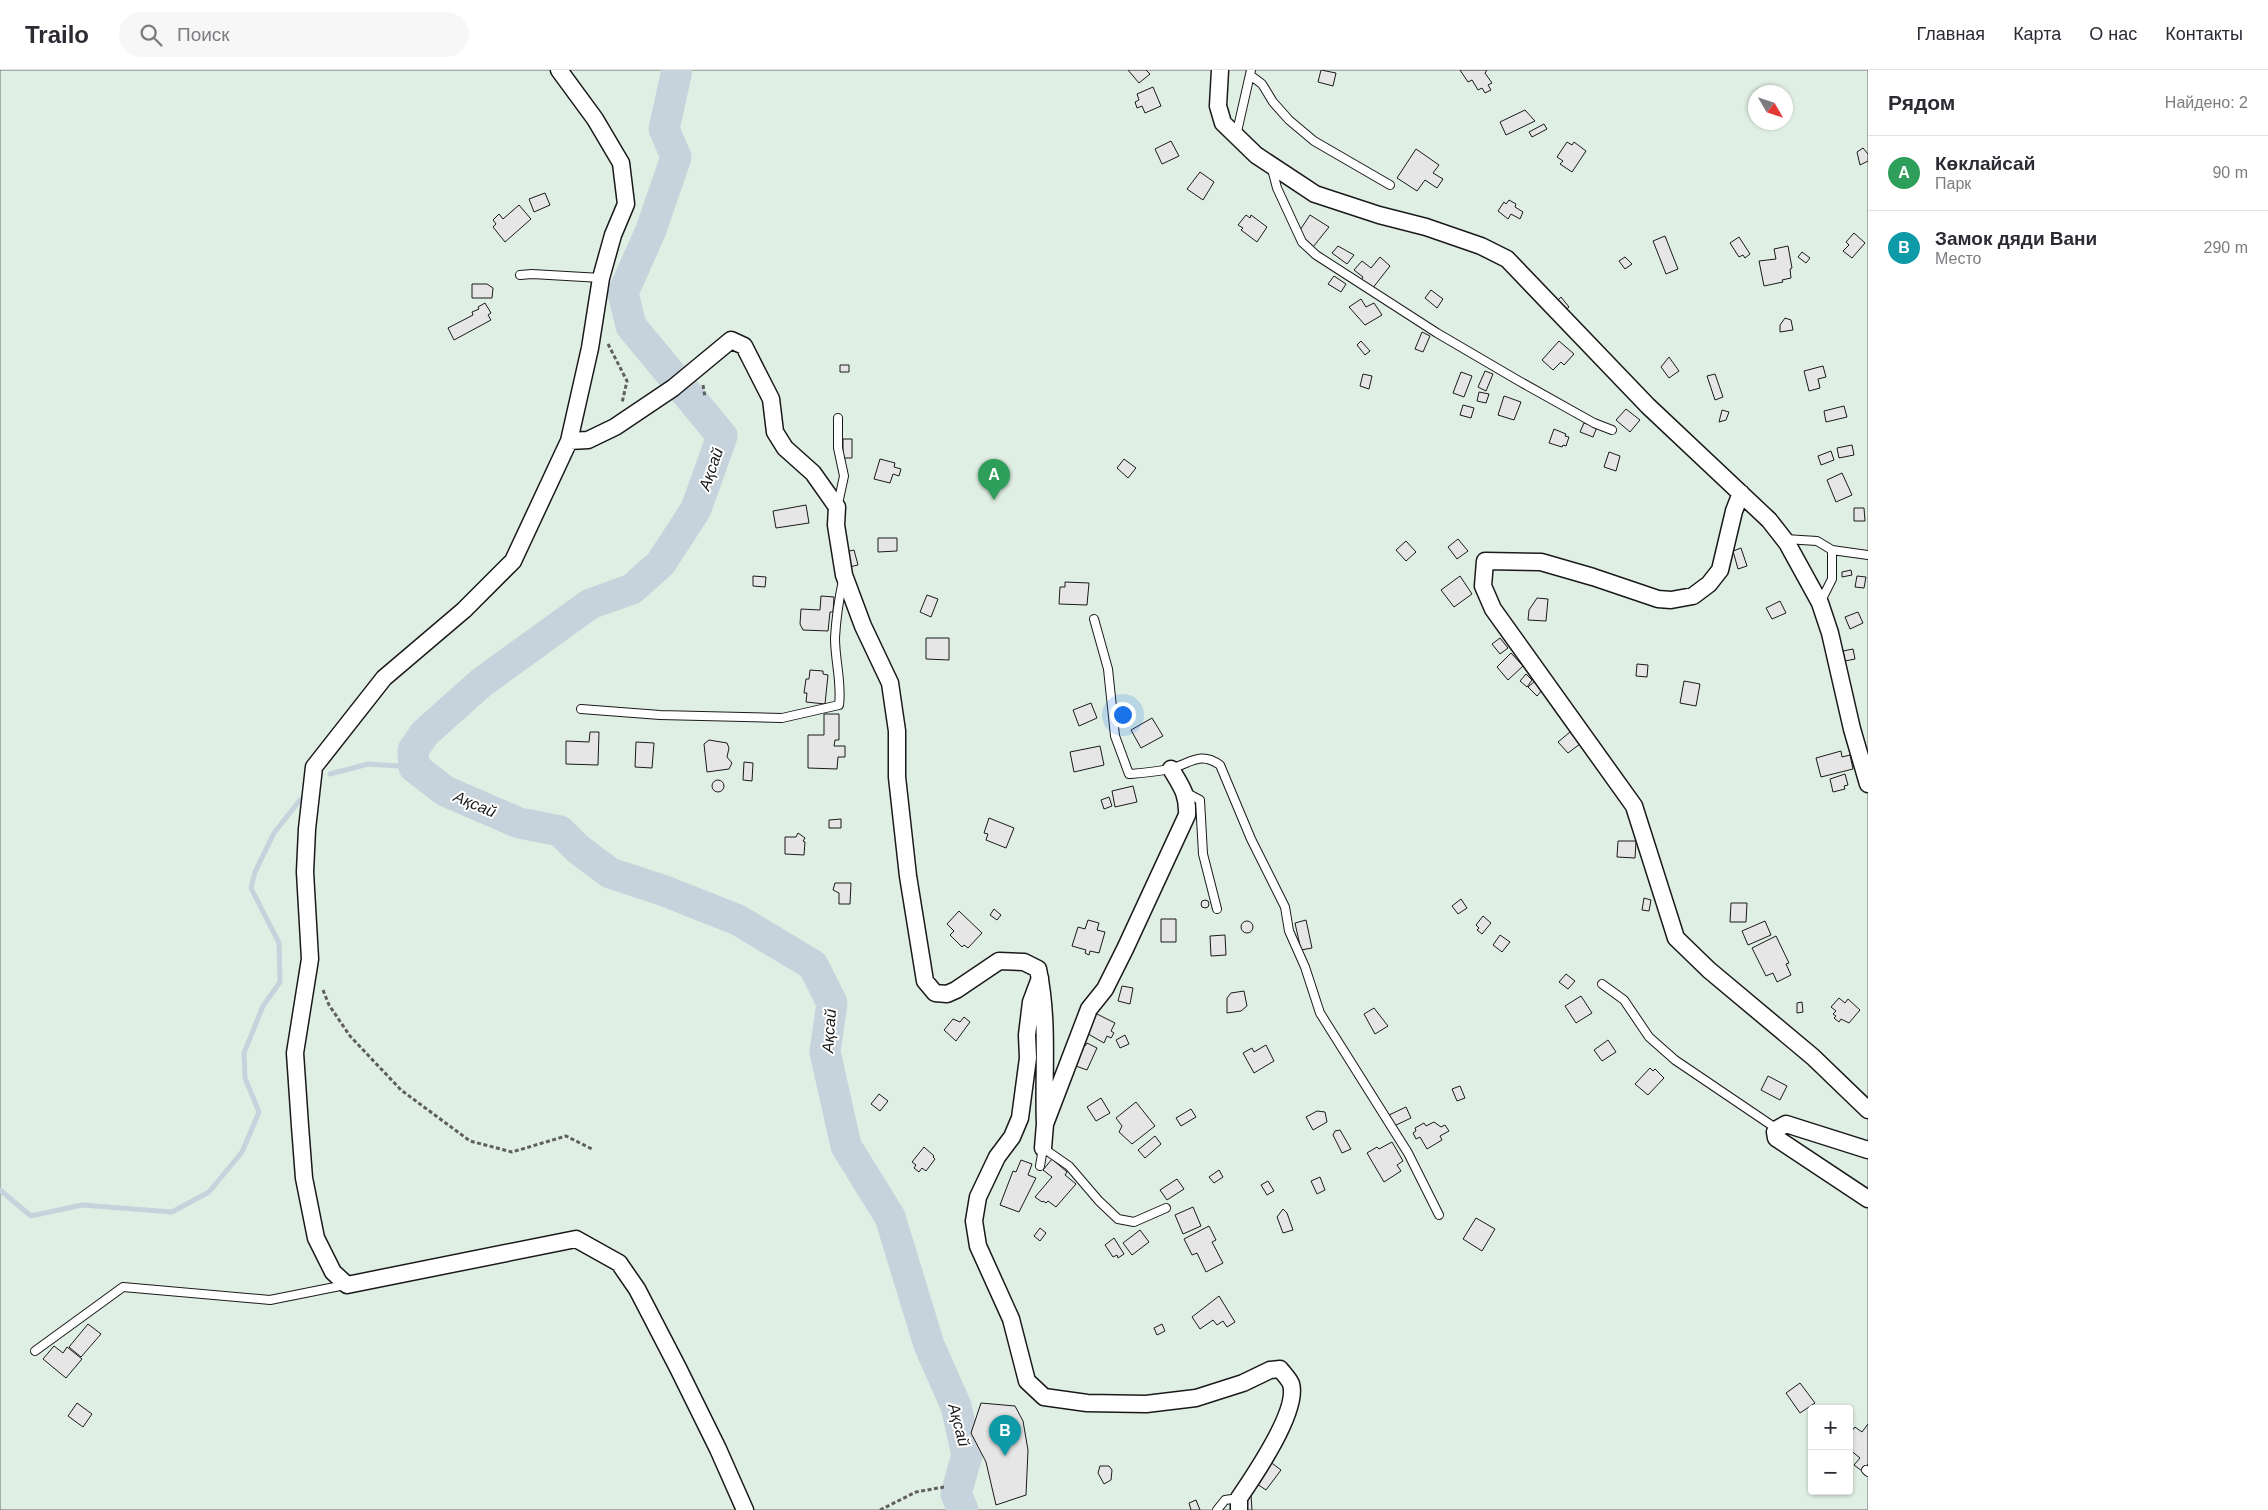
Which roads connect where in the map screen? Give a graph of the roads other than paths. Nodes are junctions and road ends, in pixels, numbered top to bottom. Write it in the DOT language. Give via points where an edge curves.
graph roads {
  1 [pos="559,70"];
  2 [pos="1220,70"];
  3 [pos="1250,73"];
  4 [pos="1236,136"];
  5 [pos="1270,164"];
  6 [pos="1390,185"];
  7 [pos="520,275"];
  8 [pos="601,278"];
  9 [pos="838,418"];
  10 [pos="1612,430"];
  11 [pos="569,441"];
  12 [pos="1741,493"];
  13 [pos="837,507"];
  14 [pos="1784,539"];
  15 [pos="1832,550"];
  16 [pos="1868,555"];
  17 [pos="844,575"];
  18 [pos="1820,603"];
  19 [pos="1094,619"];
  20 [pos="581,709"];
  21 [pos="1171,769"];
  22 [pos="1868,784"];
  23 [pos="1185,792"];
  24 [pos="1217,909"];
  25 [pos="1040,978"];
  26 [pos="1602,984"];
  27 [pos="1868,1110"];
  28 [pos="1045,1124"];
  29 [pos="1777,1128"];
  30 [pos="1044,1148"];
  31 [pos="1868,1150"];
  32 [pos="1040,1166"];
  33 [pos="1868,1199"];
  34 [pos="1166,1208"];
  35 [pos="1439,1215"];
  36 [pos="347,1285"];
  37 [pos="36,1350"];
  38 [pos="1239,1504"];
  39 [pos="745,1510"];
  40 [pos="1217,1510"];
  1 -- 8 [label="street" via="595,119 621,163 626,204"];
  2 -- 4 [label="street" via="1218,106 1223,123"];
  3 -- 4 [label="lane"];
  3 -- 6 [label="lane" via="1289,120 1314,141"];
  4 -- 5 [label="street"];
  5 -- 10 [label="lane" via="1277,188 1302,242 1316,255 1437,334 1594,423"];
  5 -- 12 [label="street" via="1315,194 1426,227 1481,246 1507,259 1648,406"];
  7 -- 8 [label="lane"];
  8 -- 11 [label="street"];
  9 -- 13 [label="lane" via="838,448 844,476"];
  11 -- 13 [label="street" via="588,440 615,427 687,377 731,340 744,346 771,399 775,432 786,448 813,474"];
  11 -- 36 [label="street" via="513,561 464,610 384,678 314,767 306,829 305,872 310,959 296,1053 304,1178 316,1238 333,1272"];
  12 -- 14 [label="street"];
  12 -- 27 [label="street" via="1720,570 1693,596 1658,599 1541,562 1486,561 1483,586 1493,609 1634,806 1676,938 1709,970 1813,1057"];
  13 -- 17 [label="street" via="836,525"];
  14 -- 15 [label="lane" via="1817,541"];
  14 -- 18 [label="street"];
  15 -- 16 [label="lane"];
  15 -- 18 [label="lane" via="1832,579"];
  17 -- 20 [label="lane" via="835,638 840,705 782,718"];
  17 -- 25 [label="street" via="890,683 897,731 897,777 908,876 925,981 935,993 947,994 999,961 1024,962 1038,969"];
  18 -- 22 [label="street"];
  19 -- 21 [label="lane" via="1108,669 1115,736 1129,774"];
  21 -- 23 [label="street"];
  21 -- 35 [label="lane" via="1200,758 1211,759 1220,766 1250,839 1284,907 1289,931 1320,1013 1408,1153"];
  23 -- 24 [label="lane" via="1200,800 1203,854"];
  23 -- 28 [label="street" via="1187,815 1180,832 1105,989 1090,1009"];
  25 -- 28 [label="street" via="1046,1025"];
  25 -- 38 [label="street" via="1031,1002 1020,1118 978,1198 974,1221 978,1246 1011,1319 1027,1381 1044,1398 1146,1404 1196,1398 1280,1369 1291,1383 1292,1398 1284,1421"];
  26 -- 29 [label="lane" via="1624,1000 1649,1037 1675,1060"];
  28 -- 30 [label="street"];
  29 -- 31 [label="street" via="1786,1124"];
  29 -- 33 [label="street" via="1776,1138"];
  30 -- 32 [label="lane"];
  30 -- 34 [label="lane" via="1069,1166 1118,1219 1134,1222"];
  36 -- 37 [label="lane" via="270,1300 124,1287"];
  36 -- 39 [label="street" via="576,1240 619,1263 637,1289 718,1449"];
  38 -- 40 [label="lane" via="1225,1500"];
}
